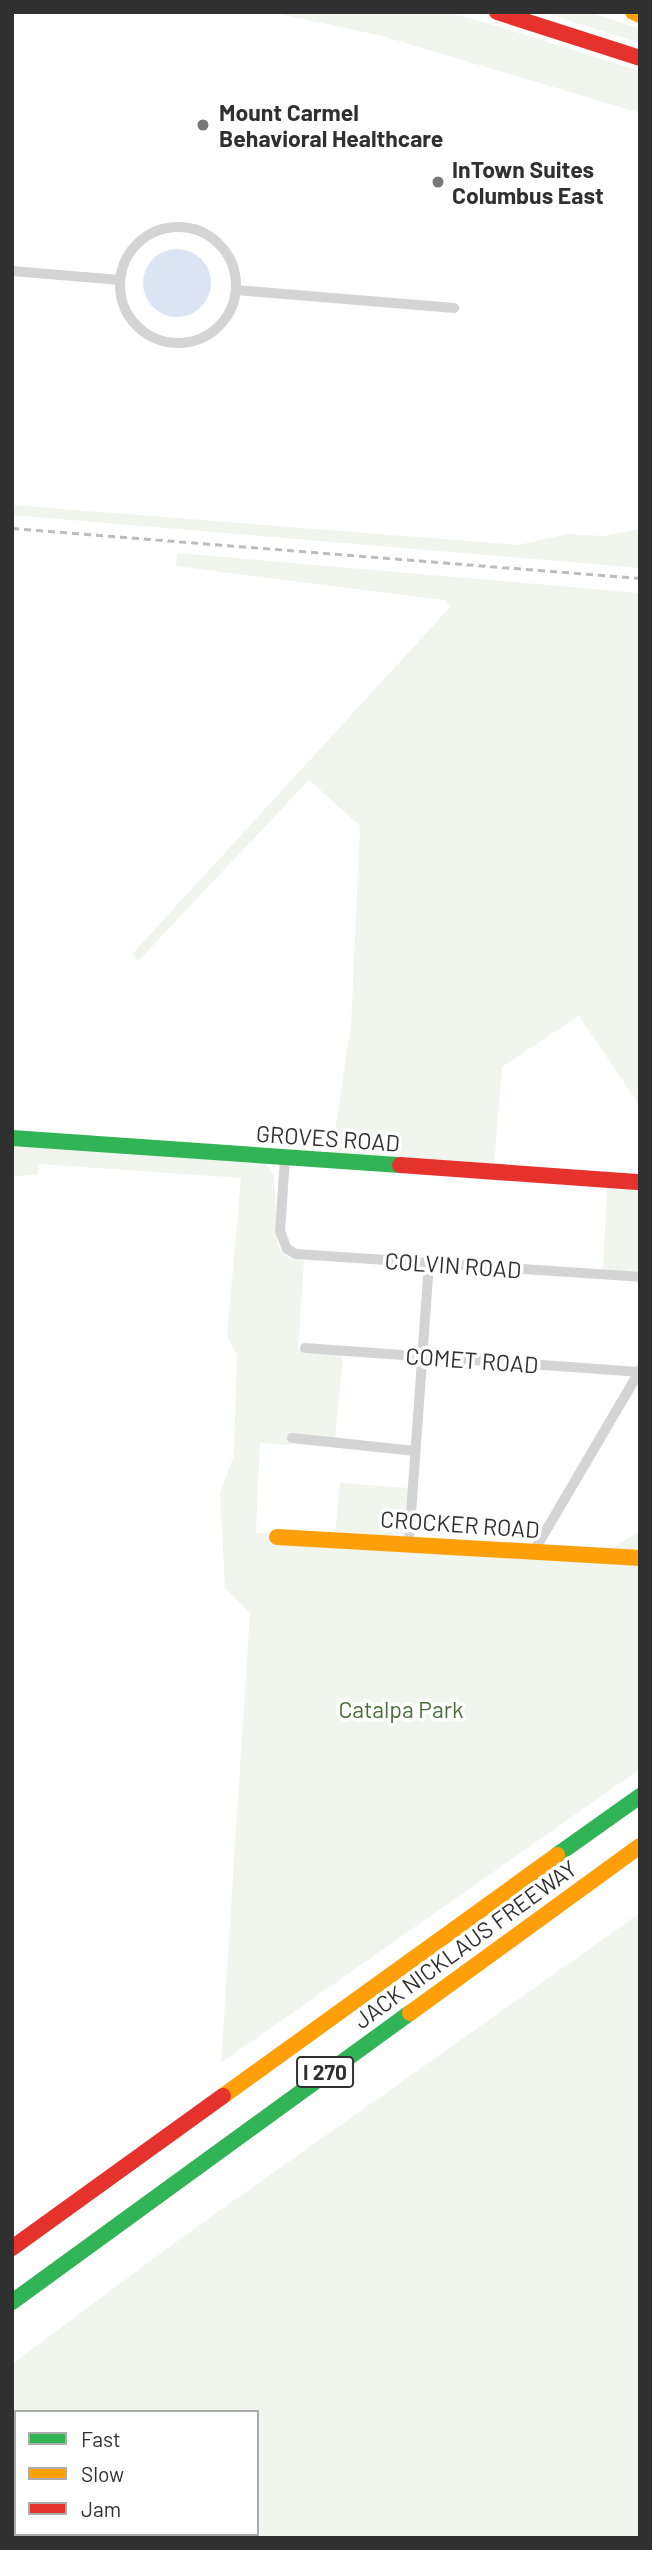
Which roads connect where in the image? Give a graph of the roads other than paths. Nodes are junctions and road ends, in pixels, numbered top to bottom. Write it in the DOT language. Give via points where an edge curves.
graph roads {
  1 [pos="497,12"];
  2 [pos="633,12"];
  3 [pos="640,15"];
  4 [pos="640,58"];
  5 [pos="12,271"];
  6 [pos="120,280"];
  7 [pos="236,290"];
  8 [pos="454,308"];
  9 [pos="12,1138"];
  10 [pos="285,1158"];
  11 [pos="640,1182"];
  12 [pos="429,1264"];
  13 [pos="640,1277"];
  14 [pos="305,1348"];
  15 [pos="423,1357"];
  16 [pos="639,1371"];
  17 [pos="292,1438"];
  18 [pos="415,1451"];
  19 [pos="277,1537"];
  20 [pos="409,1542"];
  21 [pos="534,1551"];
  22 [pos="640,1558"];
  23 [pos="640,1796"];
  24 [pos="640,1846"];
  25 [pos="12,2248"];
  26 [pos="12,2302"];
  1 -- 4 [label="main road"];
  2 -- 3 [label="main road"];
  5 -- 6 [label="street"];
  6 -- 7 [label="street" via="131,318 145,332 181,343 215,329 228,315"];
  6 -- 7 [label="street" via="125,262 141,241 165,228 183,227 216,241 228,255"];
  7 -- 8 [label="street"];
  9 -- 10 [label="main road, GROVES ROAD"];
  10 -- 11 [label="main road, GROVES ROAD"];
  10 -- 12 [label="street, COLVIN ROAD" via="280,1231 287,1249 296,1255"];
  12 -- 13 [label="street, COLVIN ROAD"];
  12 -- 15 [label="street"];
  14 -- 15 [label="street, COMET ROAD"];
  15 -- 16 [label="street, COMET ROAD"];
  15 -- 18 [label="street"];
  16 -- 21 [label="street"];
  17 -- 18 [label="street"];
  18 -- 20 [label="street"];
  19 -- 20 [label="main road, CROCKER ROAD"];
  20 -- 21 [label="main road, CROCKER ROAD"];
  21 -- 22 [label="main road, CROCKER ROAD"];
  23 -- 25 [label="main road, JACK NICKLAUS FREEWAY / I 270"];
  24 -- 26 [label="main road, JACK NICKLAUS FREEWAY / I 270"];
}
